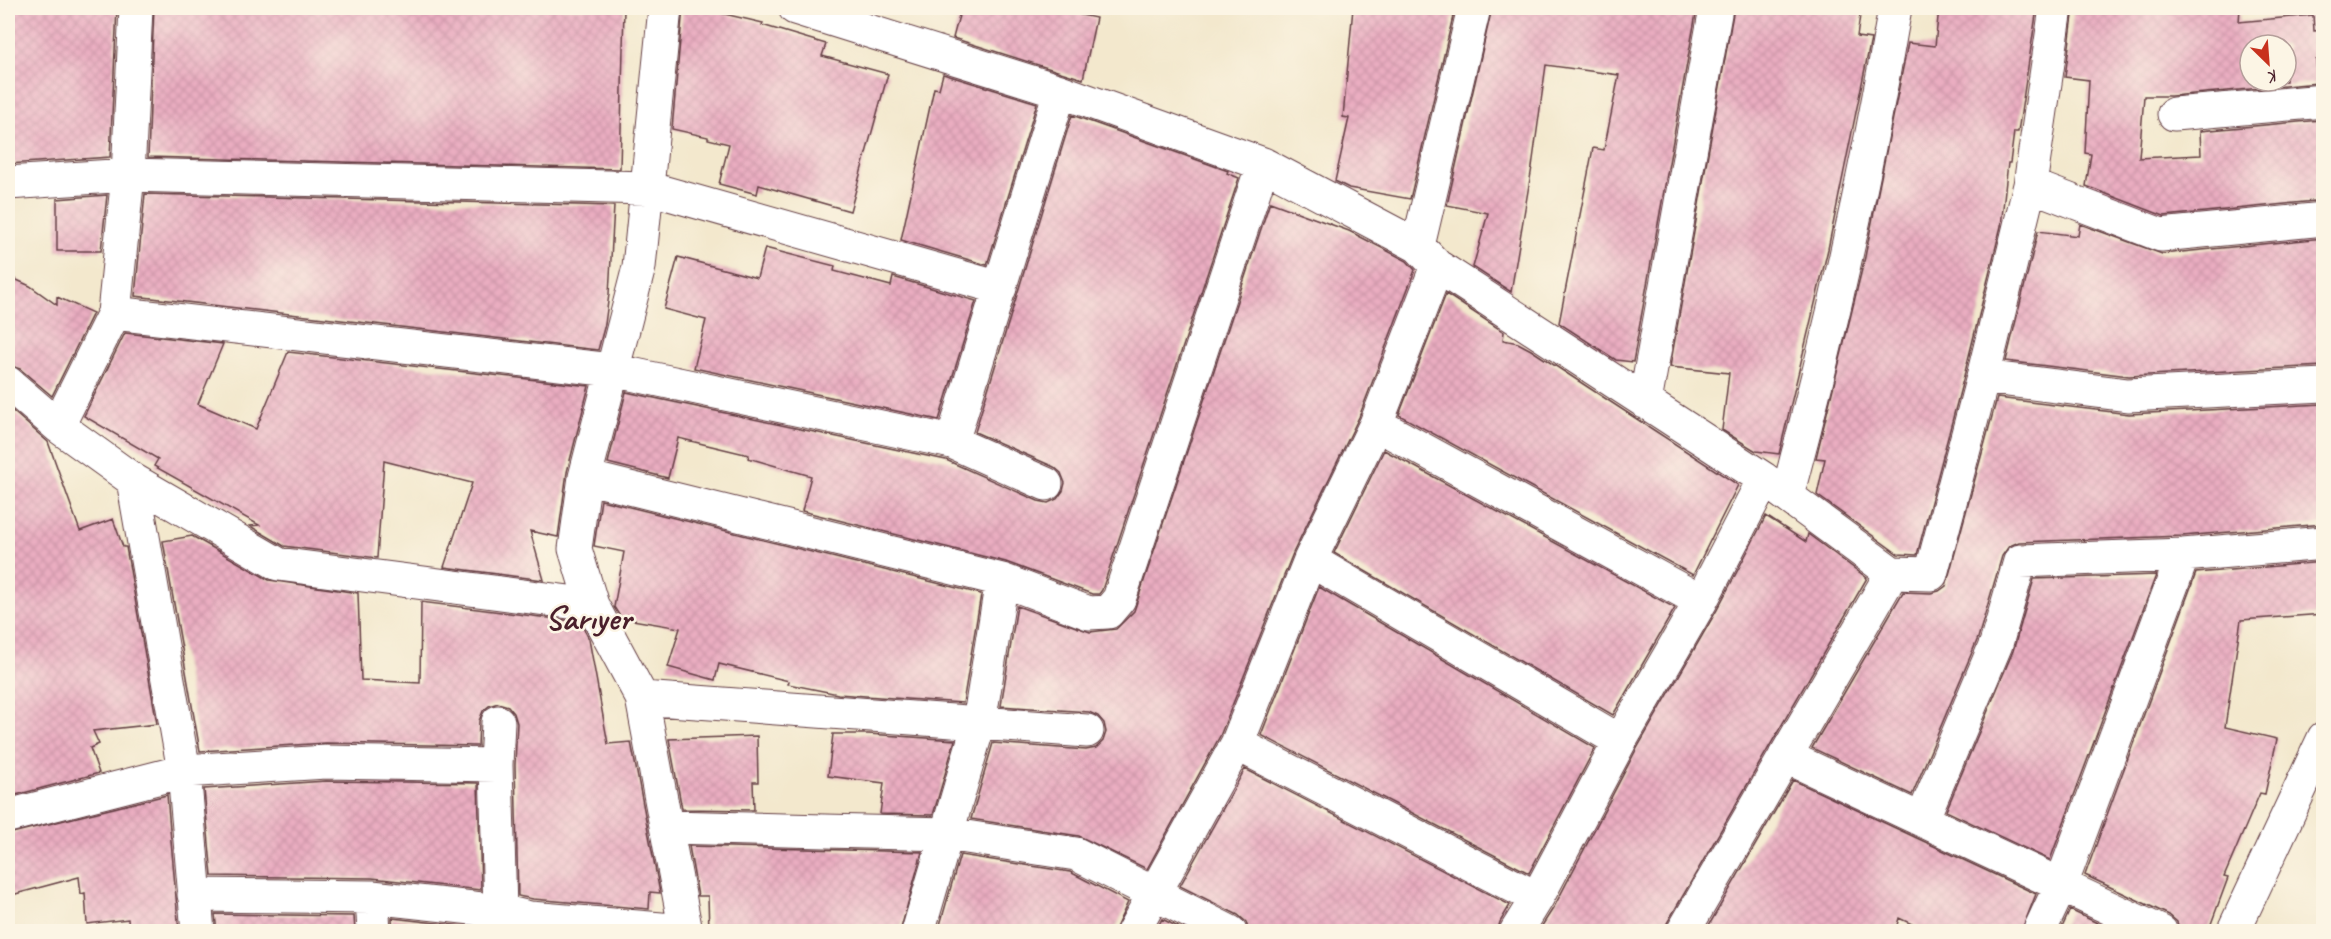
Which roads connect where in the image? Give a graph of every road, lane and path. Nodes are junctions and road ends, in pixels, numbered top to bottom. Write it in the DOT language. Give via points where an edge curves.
graph roads {
  1 [pos="136,8"];
  2 [pos="665,8"];
  3 [pos="795,8"];
  4 [pos="1474,8"];
  5 [pos="1716,8"];
  6 [pos="1895,8"];
  7 [pos="2056,8"];
  8 [pos="1060,92"];
  9 [pos="2324,101"];
  10 [pos="2174,114"];
  11 [pos="1263,164"];
  12 [pos="128,175"];
  13 [pos="8,183"];
  14 [pos="2030,185"];
  15 [pos="648,188"];
  16 [pos="2324,219"];
  17 [pos="1427,256"];
  18 [pos="1000,288"];
  19 [pos="114,313"];
  20 [pos="612,370"];
  21 [pos="1983,377"];
  22 [pos="8,383"];
  23 [pos="2324,386"];
  24 [pos="1645,402"];
  25 [pos="1376,424"];
  26 [pos="58,426"];
  27 [pos="952,442"];
  28 [pos="585,477"];
  29 [pos="133,480"];
  30 [pos="1046,483"];
  31 [pos="1775,488"];
  32 [pos="2324,543"];
  33 [pos="2183,555"];
  34 [pos="1310,560"];
  35 [pos="1892,573"];
  36 [pos="1002,580"];
  37 [pos="1701,601"];
  38 [pos="592,605"];
  39 [pos="642,698"];
  40 [pos="498,722"];
  41 [pos="979,723"];
  42 [pos="1088,731"];
  43 [pos="2324,738"];
  44 [pos="1620,741"];
  45 [pos="1237,744"];
  46 [pos="1785,756"];
  47 [pos="496,765"];
  48 [pos="184,771"];
  49 [pos="8,816"];
  50 [pos="1922,820"];
  51 [pos="667,827"];
  52 [pos="947,834"];
  53 [pos="2061,885"];
  54 [pos="1153,892"];
  55 [pos="194,895"];
  56 [pos="372,897"];
  57 [pos="1537,898"];
  58 [pos="520,920"];
  59 [pos="686,931"];
  60 [pos="198,932"];
  61 [pos="374,932"];
  62 [pos="918,932"];
  63 [pos="1133,932"];
  64 [pos="1230,932"];
  65 [pos="1516,932"];
  66 [pos="1683,932"];
  67 [pos="2038,932"];
  68 [pos="2161,932"];
  69 [pos="2233,932"];
  1 -- 12 [label="street"];
  2 -- 15 [label="street"];
  3 -- 8 [label="street"];
  4 -- 17 [label="street"];
  5 -- 24 [label="street"];
  6 -- 31 [label="street" via="1873,133 1817,383"];
  7 -- 14 [label="street"];
  8 -- 11 [label="street"];
  8 -- 18 [label="street"];
  9 -- 10 [label="street"];
  11 -- 17 [label="street"];
  11 -- 36 [label="street" via="1119,599 1108,612 1089,613"];
  12 -- 13 [label="street"];
  12 -- 15 [label="street"];
  12 -- 19 [label="street"];
  14 -- 16 [label="street" via="2161,235"];
  14 -- 21 [label="street"];
  15 -- 18 [label="street"];
  15 -- 20 [label="street" via="639,267"];
  17 -- 24 [label="street"];
  17 -- 25 [label="street"];
  18 -- 27 [label="street"];
  19 -- 20 [label="street"];
  19 -- 26 [label="street"];
  20 -- 27 [label="street"];
  20 -- 28 [label="street"];
  21 -- 23 [label="street" via="2128,395"];
  21 -- 35 [label="street" via="1931,574"];
  22 -- 26 [label="street"];
  24 -- 31 [label="street"];
  25 -- 34 [label="street"];
  25 -- 37 [label="street"];
  26 -- 29 [label="street"];
  27 -- 30 [label="street"];
  28 -- 36 [label="street"];
  28 -- 38 [label="street" via="575,549"];
  29 -- 38 [label="street" via="278,564"];
  29 -- 48 [label="street"];
  31 -- 35 [label="street"];
  31 -- 37 [label="street"];
  32 -- 33 [label="street"];
  33 -- 50 [label="street" via="2020,561 1996,644"];
  33 -- 53 [label="street"];
  34 -- 44 [label="street"];
  34 -- 45 [label="street"];
  35 -- 46 [label="street"];
  36 -- 41 [label="street"];
  37 -- 44 [label="street"];
  38 -- 39 [label="street"];
  39 -- 41 [label="street"];
  39 -- 51 [label="street"];
  40 -- 47 [label="street"];
  41 -- 42 [label="street"];
  41 -- 52 [label="street"];
  43 -- 69 [label="street"];
  44 -- 57 [label="street"];
  45 -- 54 [label="street"];
  45 -- 57 [label="street"];
  46 -- 50 [label="street"];
  46 -- 66 [label="street"];
  47 -- 48 [label="street" via="326,762"];
  47 -- 58 [label="street"];
  48 -- 49 [label="street"];
  48 -- 55 [label="street"];
  50 -- 53 [label="street"];
  51 -- 52 [label="street"];
  51 -- 59 [label="street"];
  52 -- 54 [label="street" via="1076,854"];
  52 -- 62 [label="street"];
  53 -- 67 [label="street"];
  53 -- 68 [label="street"];
  54 -- 63 [label="street"];
  54 -- 64 [label="street"];
  55 -- 56 [label="street"];
  55 -- 60 [label="street"];
  56 -- 58 [label="street"];
  56 -- 61 [label="street"];
  57 -- 65 [label="street"];
  58 -- 59 [label="street"];
}
